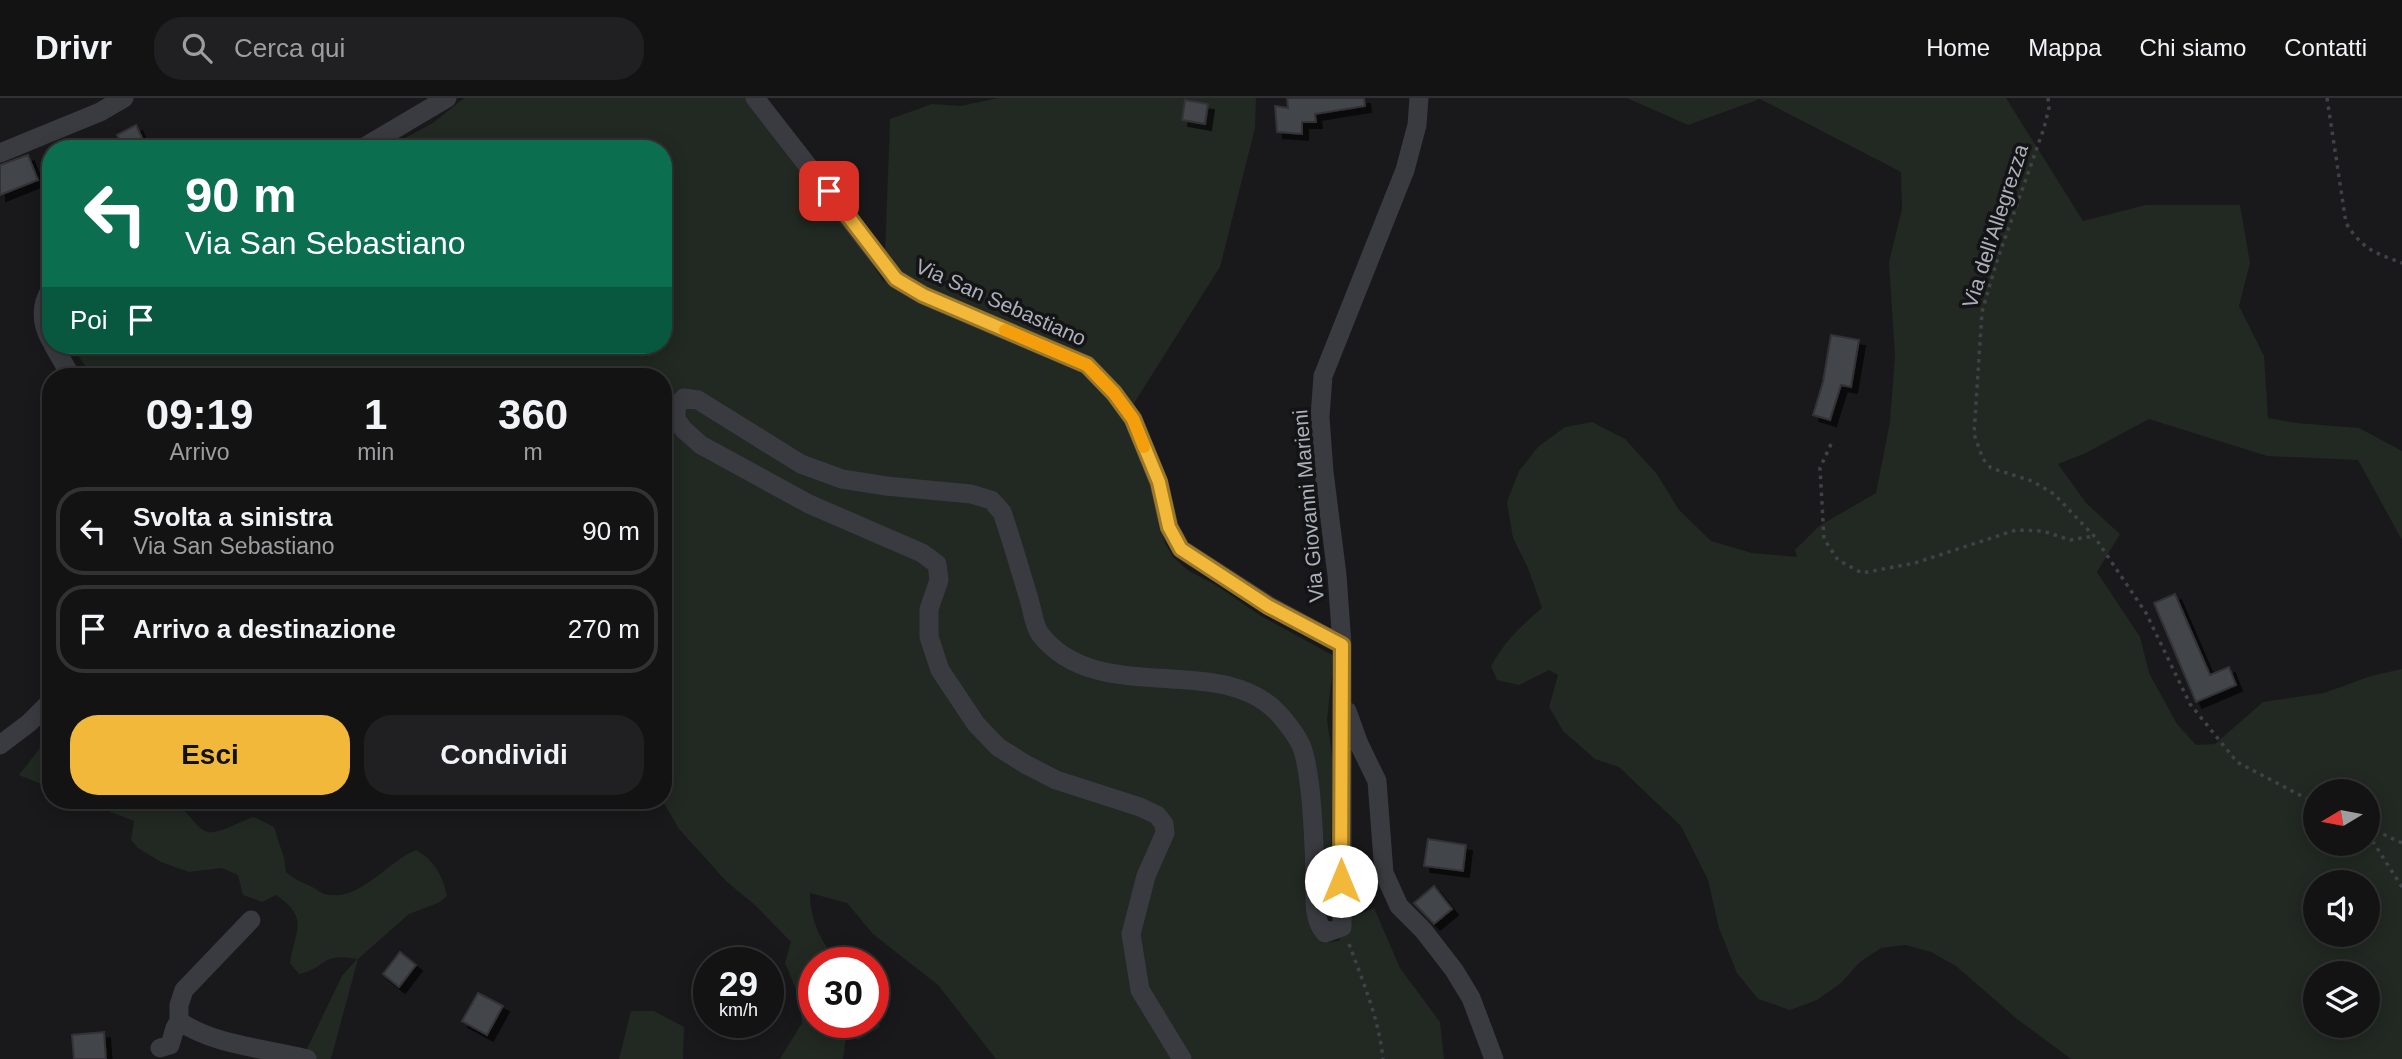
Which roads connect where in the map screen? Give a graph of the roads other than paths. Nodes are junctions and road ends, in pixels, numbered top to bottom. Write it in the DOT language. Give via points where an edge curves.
graph roads {
  1 [pos="124,98"];
  2 [pos="447,98"];
  3 [pos="755,98"];
  4 [pos="1419,98"];
  5 [pos="376,140"];
  6 [pos="0,153"];
  7 [pos="1342,645"];
  8 [pos="1342,693"];
  9 [pos="42,710"];
  10 [pos="0,745"];
  11 [pos="251,920"];
  12 [pos="179,1021"];
  13 [pos="160,1048"];
  14 [pos="306,1059"];
  15 [pos="1182,1059"];
  16 [pos="1494,1059"];
  1 -- 6 [label="street"];
  2 -- 5 [label="street"];
  3 -- 7 [label="street, Via San Sebastiano" via="896,279 923,295 1087,365 1114,393 1133,419 1159,482 1169,527 1181,549 1268,606"];
  4 -- 7 [label="street, Via Giovanni Marieni" via="1405,170 1323,376 1320,417"];
  7 -- 8 [label="street, Via Giovanni Marieni"];
  8 -- 15 [label="street, Via Giovanni Marieni" via="1342,927 1325,933 1317,920 1306,763 1292,731 1262,699 1230,686 1110,674 1080,666 1058,651 1039,633 1002,512 991,500 842,479 801,464 698,400 684,398 677,407 677,419 701,445 809,504 922,553 937,564 939,580 929,609 929,637 936,659 976,724 998,747 1056,780 1157,814 1166,833 1146,876 1131,934 1140,990"];
  8 -- 16 [label="street" via="1377,781 1384,873 1399,906 1423,930 1471,998"];
  9 -- 10 [label="street"];
  11 -- 12 [label="street" via="184,990"];
  12 -- 13 [label="street" via="170,1045"];
  12 -- 14 [label="street" via="215,1038"];
}
